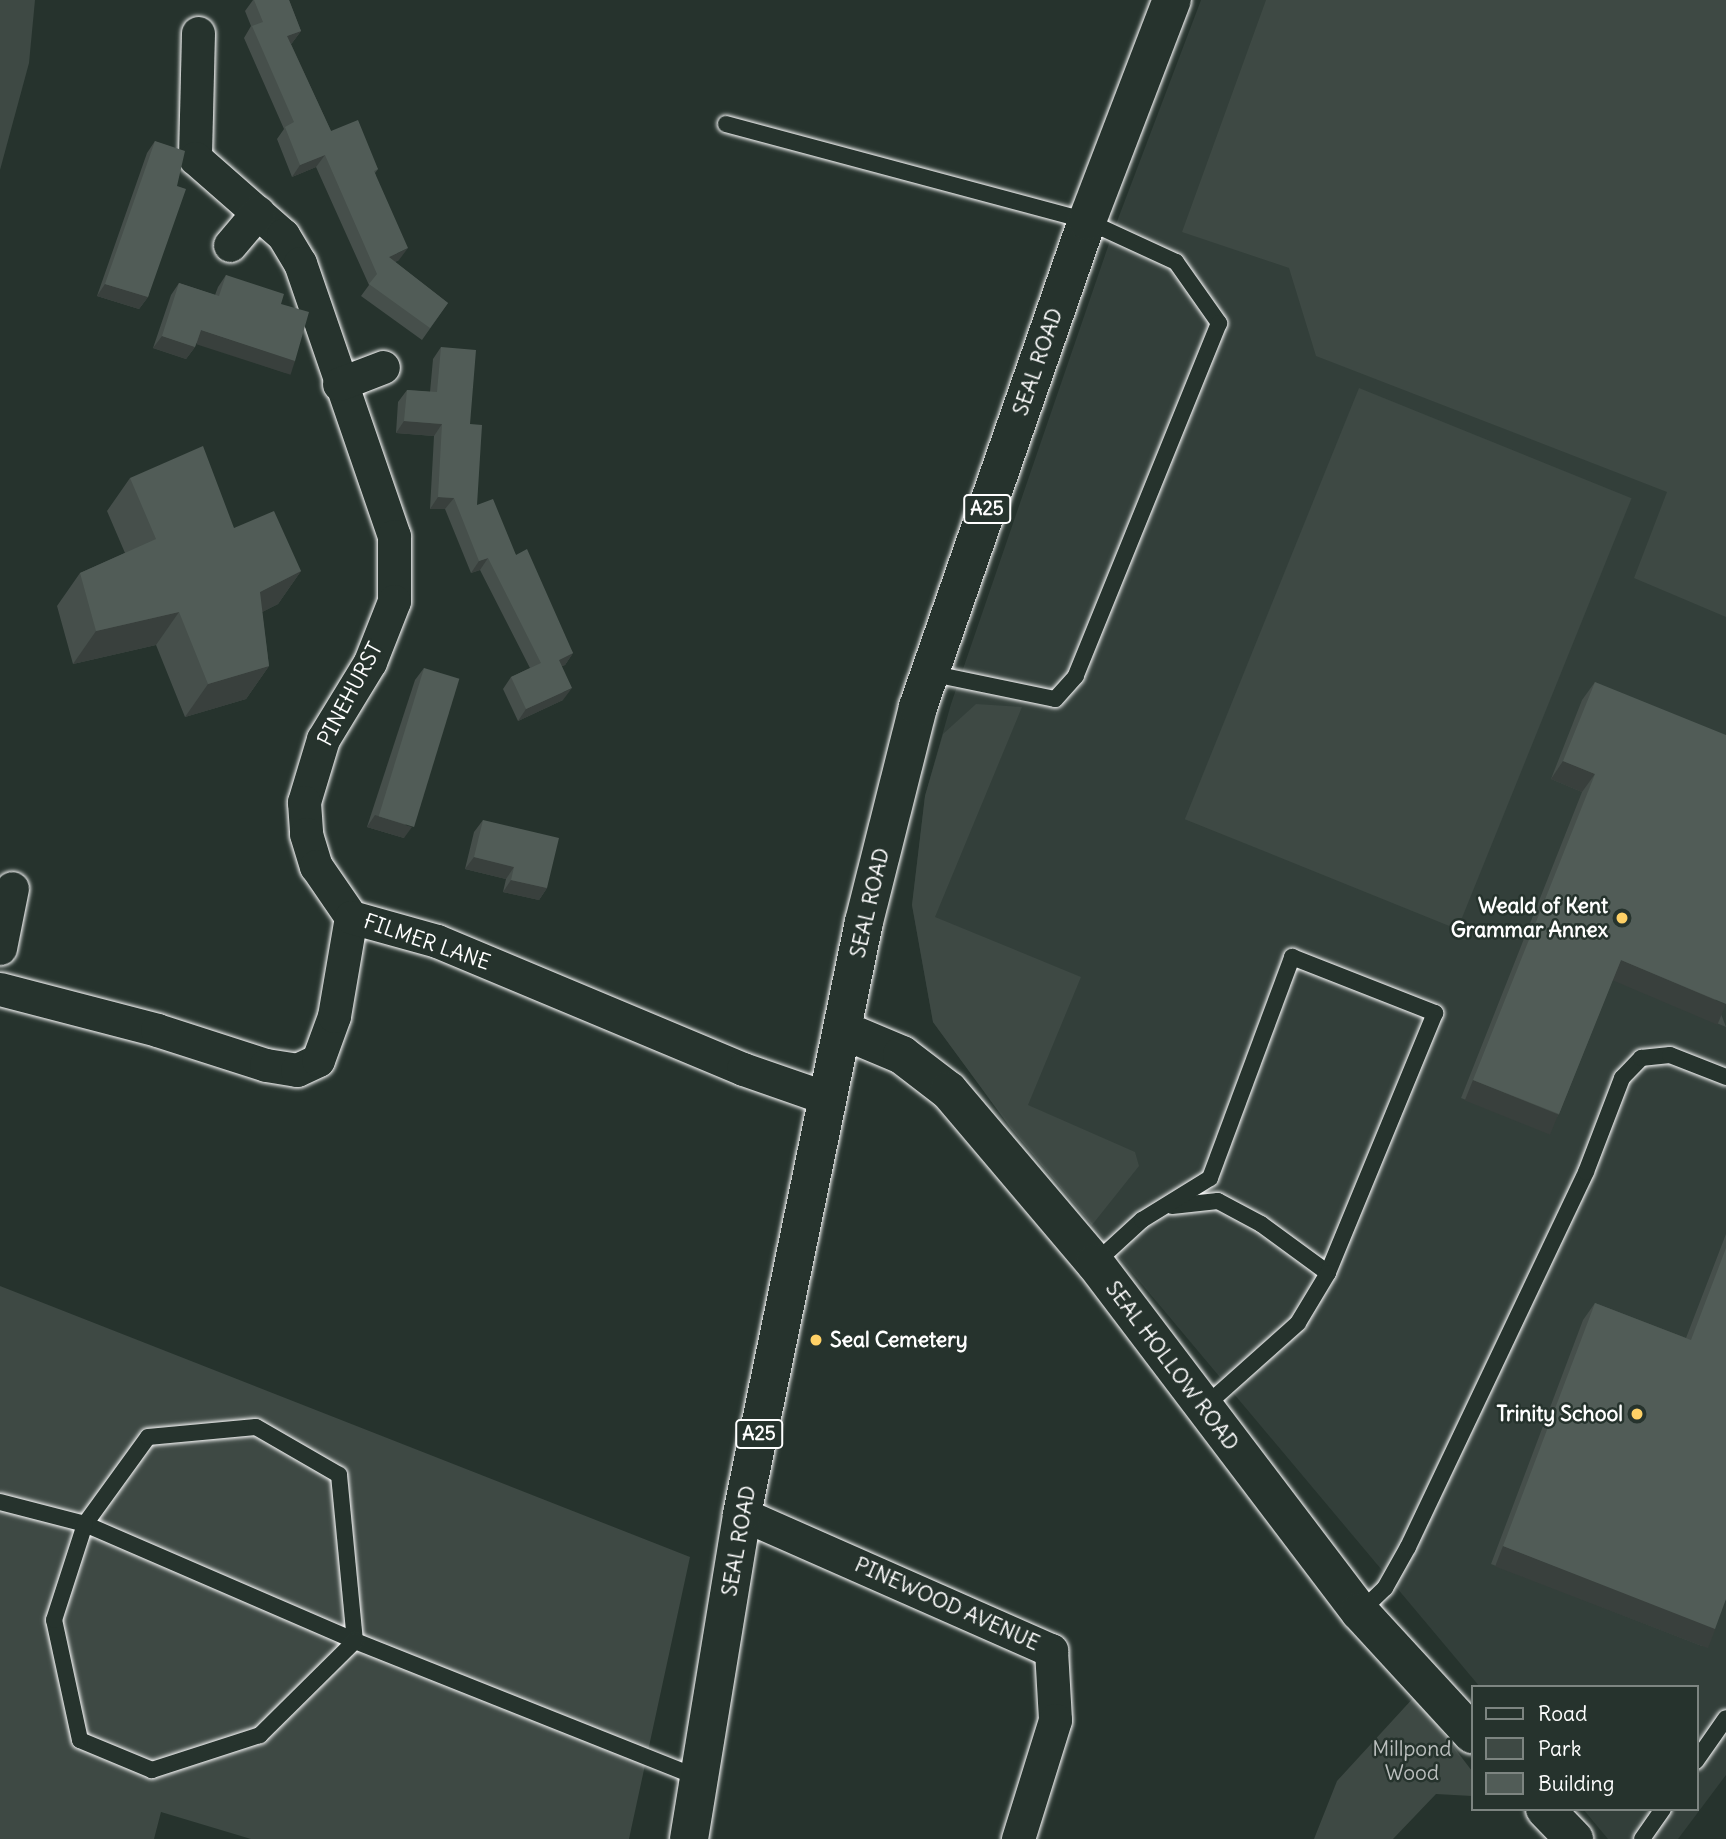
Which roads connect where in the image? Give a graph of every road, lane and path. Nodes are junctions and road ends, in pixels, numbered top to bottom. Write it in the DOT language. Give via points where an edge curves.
graph roads {
  1 [pos="1172,0"];
  2 [pos="198,33"];
  3 [pos="726,124"];
  4 [pos="258,212"];
  5 [pos="1087,220"];
  6 [pos="230,245"];
  7 [pos="383,367"];
  8 [pos="339,384"];
  9 [pos="930,673"];
  10 [pos="12,888"];
  11 [pos="351,917"];
  12 [pos="0,948"];
  13 [pos="0,989"];
  14 [pos="845,1031"];
  15 [pos="1726,1077"];
  16 [pos="830,1099"];
  17 [pos="1166,1207"];
  18 [pos="1095,1263"];
  19 [pos="1328,1273"];
  20 [pos="1202,1409"];
  21 [pos="0,1502"];
  22 [pos="742,1514"];
  23 [pos="86,1524"];
  24 [pos="1360,1612"];
  25 [pos="355,1641"];
  26 [pos="1726,1718"];
  27 [pos="1470,1732"];
  28 [pos="1698,1758"];
  29 [pos="702,1779"];
  30 [pos="1547,1811"];
  31 [pos="1661,1811"];
  32 [pos="689,1839"];
  33 [pos="1018,1839"];
  34 [pos="1574,1839"];
  35 [pos="1642,1839"];
  1 -- 5 [label="main road, SEAL ROAD / A25"];
  2 -- 4 [label="street, PINEHURST" via="195,158"];
  3 -- 5 [label="lane"];
  4 -- 6 [label="street"];
  4 -- 8 [label="street, PINEHURST" via="283,235 300,262"];
  5 -- 9 [label="main road, SEAL ROAD / A25"];
  5 -- 9 [label="lane" via="1176,262 1219,323 1076,676 1055,699"];
  7 -- 8 [label="street"];
  8 -- 11 [label="street, PINEHURST" via="394,536 394,601 370,662 323,739 304,802 306,834 316,866"];
  9 -- 14 [label="main road, SEAL ROAD / A25" via="864,922"];
  10 -- 12 [label="street"];
  11 -- 13 [label="street, FILMER LANE" via="334,1016 318,1060 297,1070"];
  11 -- 16 [label="street, FILMER LANE" via="438,941 743,1069"];
  14 -- 16 [label="main road, SEAL ROAD / A25"];
  14 -- 18 [label="main road, SEAL HOLLOW ROAD" via="902,1055 949,1091"];
  15 -- 24 [label="lane" via="1670,1055 1641,1058 1622,1078 1580,1184 1408,1547 1385,1588"];
  16 -- 22 [label="main road, SEAL ROAD / A25"];
  17 -- 18 [label="lane" via="1142,1220"];
  17 -- 19 [label="lane" via="1218,1201 1261,1224"];
  17 -- 19 [label="lane" via="1210,1178 1292,957 1435,1013"];
  18 -- 20 [label="main road, SEAL HOLLOW ROAD"];
  19 -- 20 [label="lane" via="1298,1322"];
  20 -- 24 [label="main road, SEAL HOLLOW ROAD"];
  21 -- 23 [label="lane"];
  22 -- 29 [label="main road, SEAL ROAD / A25"];
  22 -- 33 [label="street, PINEWOOD AVENUE" via="1051,1650 1055,1720"];
  23 -- 25 [label="lane"];
  23 -- 25 [label="lane" via="148,1437 256,1427 339,1475"];
  23 -- 25 [label="lane" via="54,1620 80,1740 152,1770 260,1735"];
  24 -- 27 [label="main road, SEAL HOLLOW ROAD"];
  25 -- 29 [label="lane"];
  26 -- 28 [label="lane"];
  29 -- 32 [label="main road, SEAL ROAD / A25"];
  30 -- 34 [label="main road"];
  31 -- 35 [label="lane"];
}
